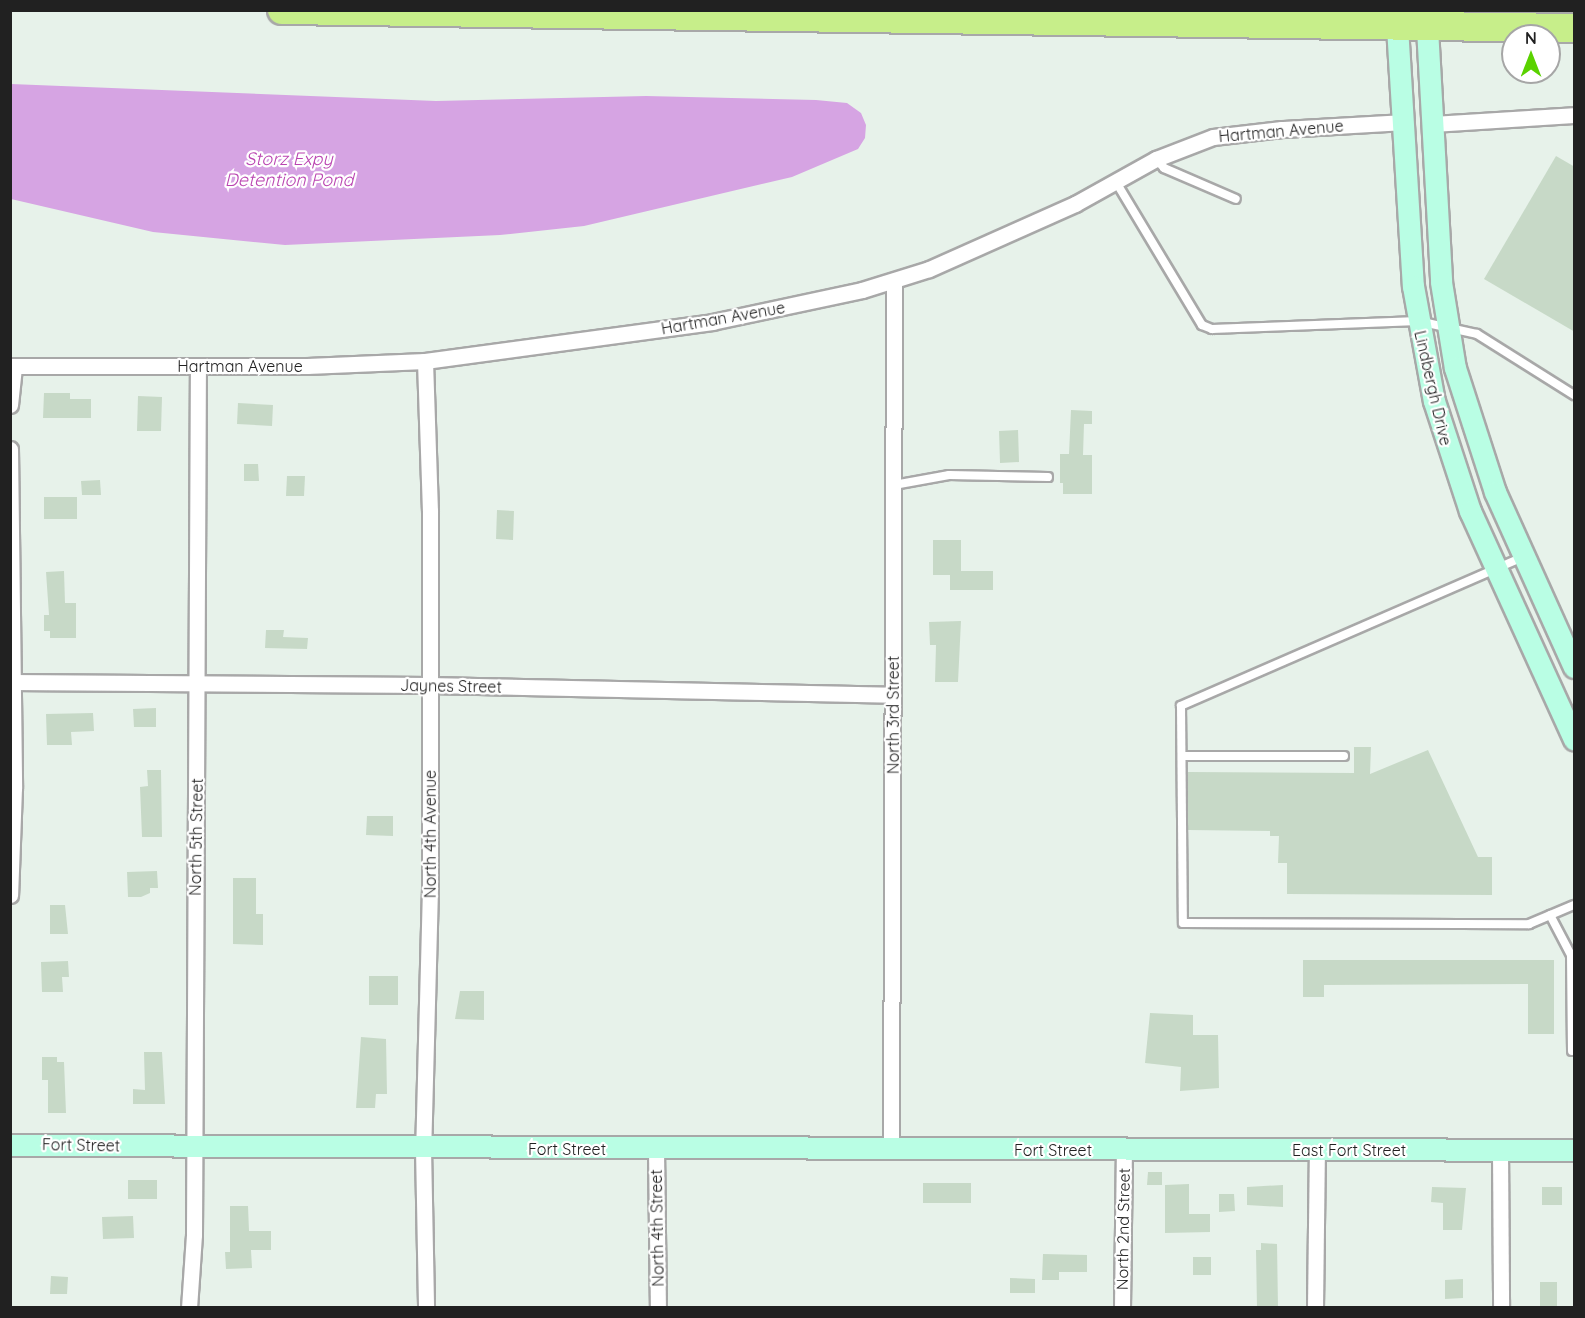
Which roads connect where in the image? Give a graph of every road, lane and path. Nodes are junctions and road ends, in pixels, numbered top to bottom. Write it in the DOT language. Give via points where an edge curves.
graph roads {
  1 [pos="282,10"];
  2 [pos="1396,18"];
  3 [pos="1426,18"];
  4 [pos="1575,28"];
  5 [pos="1575,115"];
  6 [pos="1402,122"];
  7 [pos="1432,124"];
  8 [pos="1156,159"];
  9 [pos="1116,182"];
  10 [pos="1236,199"];
  11 [pos="894,280"];
  12 [pos="1418,321"];
  13 [pos="1447,327"];
  14 [pos="425,361"];
  15 [pos="12,367"];
  16 [pos="198,367"];
  17 [pos="1575,395"];
  18 [pos="10,405"];
  19 [pos="10,448"];
  20 [pos="1047,477"];
  21 [pos="894,485"];
  22 [pos="1524,556"];
  23 [pos="1497,570"];
  24 [pos="1575,667"];
  25 [pos="12,682"];
  26 [pos="429,685"];
  27 [pos="198,686"];
  28 [pos="892,695"];
  29 [pos="1575,739"];
  30 [pos="1182,756"];
  31 [pos="1344,756"];
  32 [pos="10,896"];
  33 [pos="1575,905"];
  34 [pos="1550,915"];
  35 [pos="1572,1051"];
  36 [pos="10,1144"];
  37 [pos="194,1146"];
  38 [pos="423,1148"];
  39 [pos="656,1149"];
  40 [pos="891,1150"];
  41 [pos="1124,1150"];
  42 [pos="1317,1150"];
  43 [pos="1500,1150"];
  44 [pos="1575,1150"];
  45 [pos="189,1308"];
  46 [pos="426,1308"];
  47 [pos="658,1308"];
  48 [pos="1122,1308"];
  49 [pos="1314,1308"];
  50 [pos="1501,1308"];
  1 -- 2 [label="highway"];
  2 -- 3 [label="highway"];
  2 -- 6 [label="street, Lindbergh Drive"];
  3 -- 4 [label="highway"];
  3 -- 7 [label="street, Lindbergh Drive"];
  5 -- 7 [label="street"];
  6 -- 8 [label="street, Hartman Avenue" via="1245,132 1213,137"];
  6 -- 12 [label="street, Lindbergh Drive"];
  7 -- 13 [label="street, Lindbergh Drive"];
  8 -- 9 [label="street, Hartman Avenue"];
  8 -- 10 [label="lane" via="1164,168"];
  9 -- 11 [label="street, Hartman Avenue" via="1006,237"];
  9 -- 12 [label="lane" via="1202,325 1212,329"];
  11 -- 14 [label="street, Hartman Avenue" via="712,322"];
  11 -- 21 [label="street, North 3rd Street"];
  12 -- 13 [label="lane"];
  12 -- 23 [label="street, Lindbergh Drive" via="1444,440"];
  13 -- 17 [label="lane" via="1477,334"];
  13 -- 22 [label="street, Lindbergh Drive" via="1471,427"];
  14 -- 16 [label="street, Hartman Avenue"];
  14 -- 26 [label="street, North 4th Avenue" via="430,511"];
  15 -- 16 [label="street, Hartman Avenue"];
  15 -- 18 [label="street"];
  16 -- 27 [label="street, North 5th Street"];
  19 -- 25 [label="street"];
  20 -- 21 [label="lane" via="949,475"];
  21 -- 28 [label="street, North 3rd Street"];
  22 -- 23 [label="lane"];
  22 -- 24 [label="street, Lindbergh Drive"];
  23 -- 29 [label="street, Lindbergh Drive"];
  23 -- 30 [label="lane" via="1181,706"];
  25 -- 27 [label="street, Jaynes Street"];
  25 -- 32 [label="street"];
  26 -- 27 [label="street, Jaynes Street"];
  26 -- 28 [label="street, Jaynes Street"];
  26 -- 38 [label="street, North 4th Avenue" via="430,888"];
  27 -- 37 [label="street, North 5th Street"];
  28 -- 40 [label="street, North 3rd Street"];
  30 -- 31 [label="lane"];
  30 -- 34 [label="lane" via="1183,923 1529,924"];
  33 -- 34 [label="lane"];
  34 -- 35 [label="lane" via="1572,956"];
  36 -- 37 [label="street, Fort Street"];
  37 -- 38 [label="street, Fort Street"];
  37 -- 45 [label="street, North 5th Street"];
  38 -- 39 [label="street, Fort Street"];
  38 -- 46 [label="street, North 4th Avenue"];
  39 -- 40 [label="street, Fort Street"];
  39 -- 47 [label="street, North 4th Street"];
  40 -- 41 [label="street, Fort Street"];
  41 -- 42 [label="street, East Fort Street"];
  41 -- 48 [label="street, North 2nd Street"];
  42 -- 43 [label="street, East Fort Street"];
  42 -- 49 [label="street"];
  43 -- 44 [label="street, East Fort Street"];
  43 -- 50 [label="street"];
}
